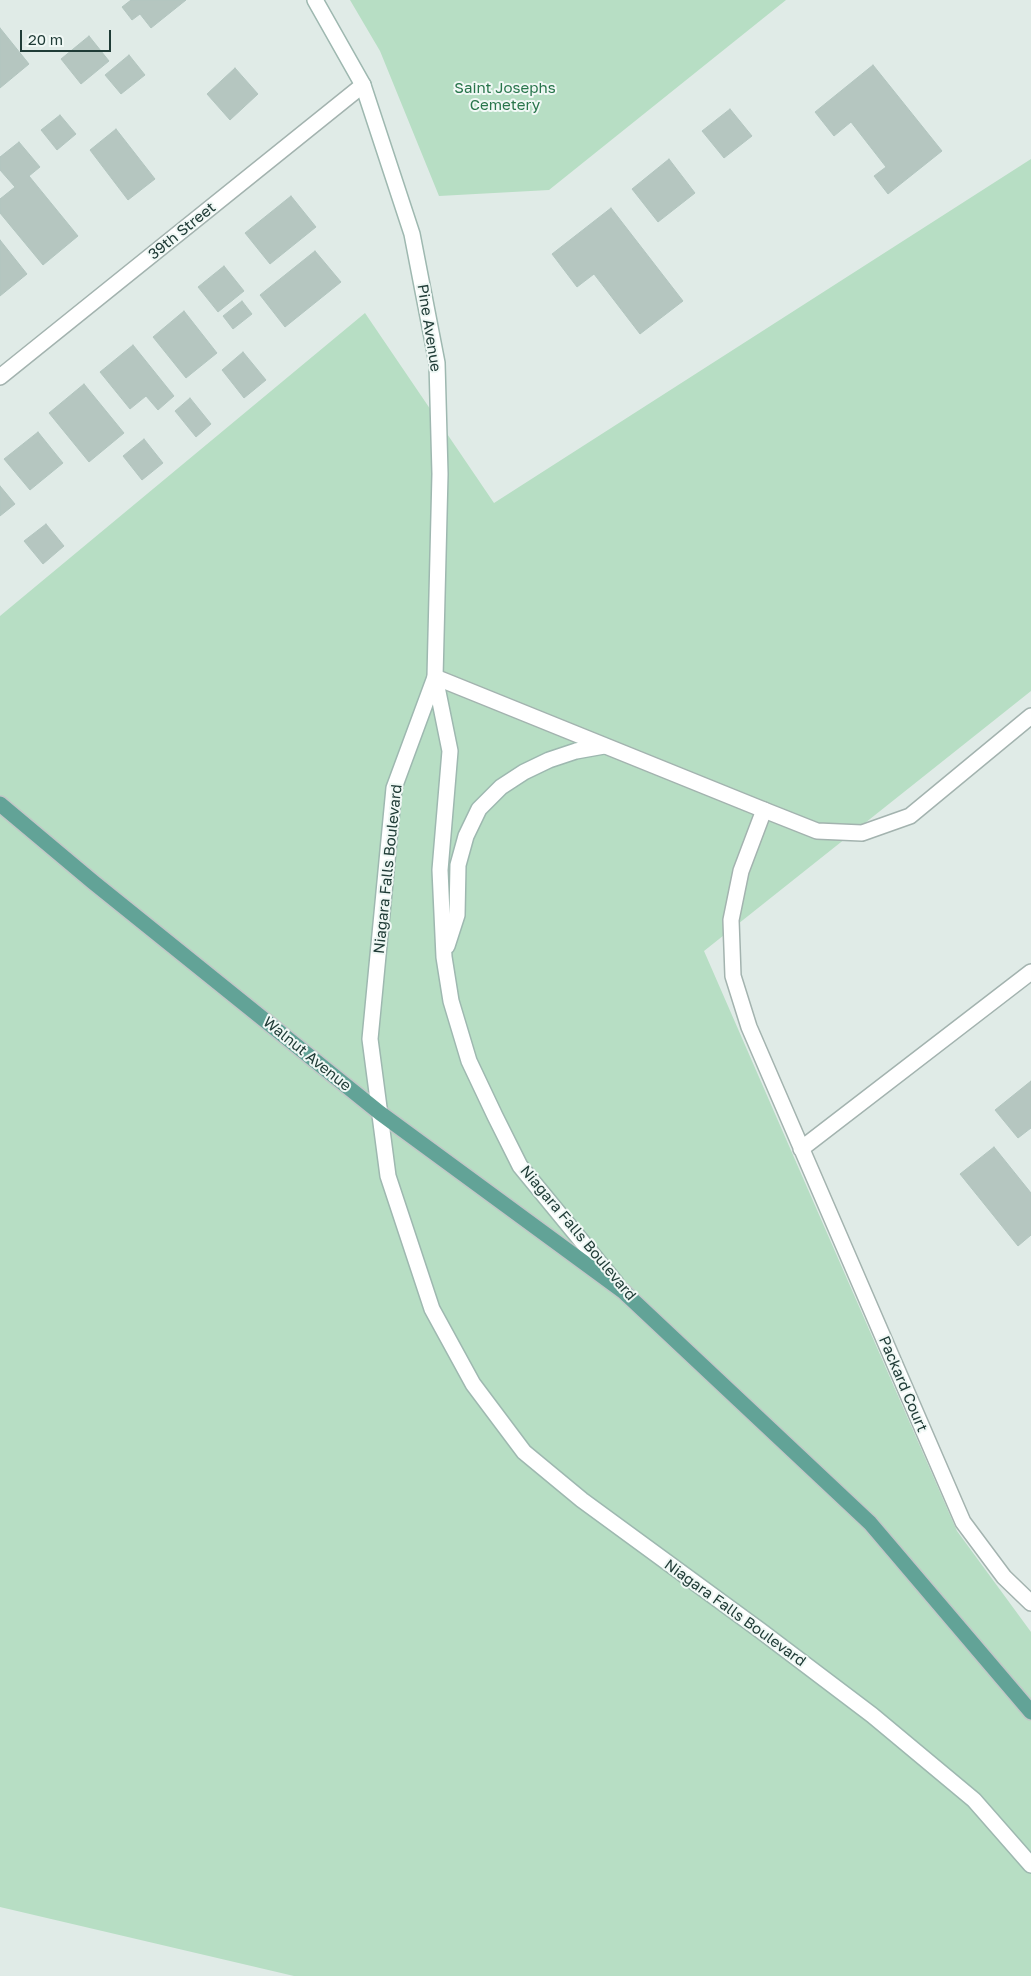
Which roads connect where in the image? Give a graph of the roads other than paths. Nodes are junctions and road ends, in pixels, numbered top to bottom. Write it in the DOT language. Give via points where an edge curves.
graph roads {
  1 [pos="315,0"];
  2 [pos="364,85"];
  3 [pos="0,377"];
  4 [pos="434,677"];
  5 [pos="1031,716"];
  6 [pos="604,746"];
  7 [pos="0,804"];
  8 [pos="764,810"];
  9 [pos="444,957"];
  10 [pos="1031,972"];
  11 [pos="380,1113"];
  12 [pos="801,1149"];
  13 [pos="624,1292"];
  14 [pos="1031,1603"];
  15 [pos="1031,1712"];
  16 [pos="1031,1865"];
  1 -- 2 [label="main road, Pine Avenue"];
  2 -- 3 [label="main road, 39th Street"];
  2 -- 4 [label="main road, Pine Avenue" via="412,234 437,362 440,474"];
  4 -- 6 [label="main road"];
  4 -- 9 [label="main road, Niagara Falls Boulevard" via="450,751 440,870"];
  4 -- 11 [label="main road, Niagara Falls Boulevard" via="394,788 370,1039"];
  5 -- 8 [label="main road" via="910,816 862,833 817,831"];
  6 -- 8 [label="main road"];
  6 -- 9 [label="main road" via="548,760 524,772 501,787 479,809 466,836 458,865 457,915"];
  7 -- 11 [label="main road, Walnut Avenue"];
  8 -- 12 [label="main road, Packard Court" via="741,871 731,920 733,976 749,1027"];
  9 -- 13 [label="main road, Niagara Falls Boulevard" via="451,1001 469,1061 516,1158 552,1207"];
  10 -- 12 [label="main road"];
  11 -- 13 [label="main road, Walnut Avenue"];
  11 -- 16 [label="main road, Niagara Falls Boulevard" via="388,1176 432,1309 473,1384 524,1452 582,1500 872,1715 974,1800"];
  12 -- 14 [label="main road, Packard Court" via="963,1522 1004,1577"];
  13 -- 15 [label="main road, Niagara Falls Boulevard" via="870,1523"];
}
